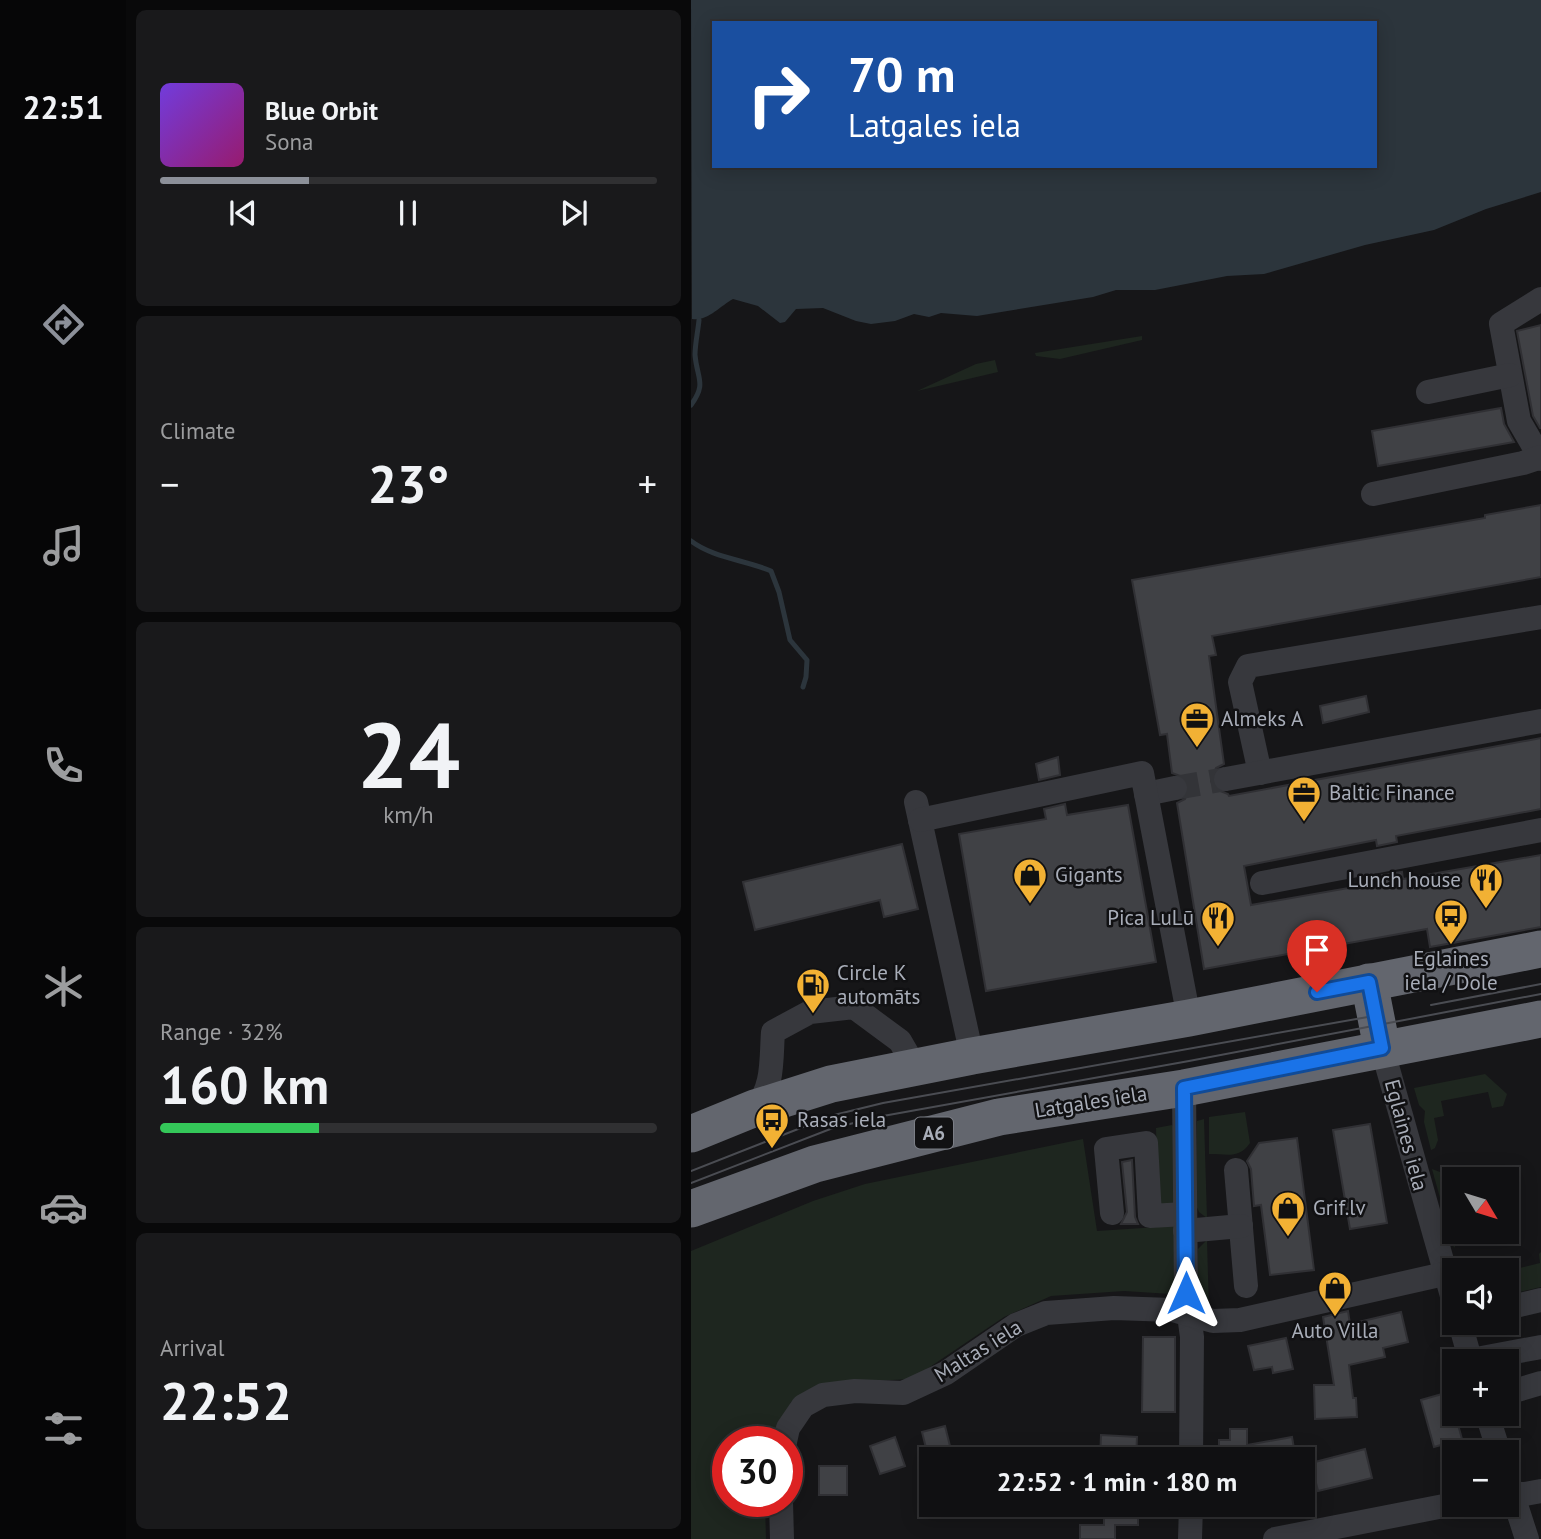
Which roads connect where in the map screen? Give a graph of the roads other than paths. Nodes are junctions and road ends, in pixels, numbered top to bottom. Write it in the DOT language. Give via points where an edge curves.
graph roads {
  1 [pos="1541,299"];
  2 [pos="1510,375"];
  3 [pos="1428,392"];
  4 [pos="1540,458"];
  5 [pos="1373,494"];
  6 [pos="1541,617"];
  7 [pos="1541,721"];
  8 [pos="1260,773"];
  9 [pos="1227,779"];
  10 [pos="1175,789"];
  11 [pos="1146,794"];
  12 [pos="1541,830"];
  13 [pos="1262,883"];
  14 [pos="1541,949"];
  15 [pos="1369,982"];
  16 [pos="1189,1018"];
  17 [pos="1541,1018"];
  18 [pos="1382,1048"];
  19 [pos="972,1056"];
  20 [pos="915,1067"];
  21 [pos="1184,1088"];
  22 [pos="755,1108"];
  23 [pos="691,1133"];
  24 [pos="1236,1170"];
  25 [pos="691,1209"];
  26 [pos="1112,1213"];
  27 [pos="1185,1223"];
  28 [pos="1241,1226"];
  29 [pos="1442,1267"];
  30 [pos="1442,1274"];
  31 [pos="1246,1286"];
  32 [pos="1541,1300"];
  33 [pos="1519,1305"];
  34 [pos="1189,1315"];
  35 [pos="1541,1347"];
  36 [pos="1519,1351"];
  37 [pos="1541,1384"];
  38 [pos="1519,1390"];
  39 [pos="789,1426"];
  40 [pos="1191,1447"];
  41 [pos="1541,1491"];
  42 [pos="1519,1492"];
  43 [pos="1442,1506"];
  44 [pos="781,1517"];
  45 [pos="1191,1517"];
  46 [pos="1519,1517"];
  47 [pos="782,1539"];
  48 [pos="1190,1539"];
  49 [pos="1275,1539"];
  50 [pos="1527,1539"];
  1 -- 2 [label="street" via="1501,324"];
  2 -- 3 [label="street"];
  2 -- 4 [label="street" via="1519,421"];
  4 -- 5 [label="street"];
  6 -- 8 [label="street" via="1248,666 1240,682"];
  7 -- 8 [label="street"];
  8 -- 9 [label="street"];
  10 -- 11 [label="street"];
  11 -- 16 [label="street"];
  11 -- 19 [label="street" via="1142,772 918,811"];
  12 -- 13 [label="street"];
  14 -- 15 [label="highway"];
  15 -- 16 [label="highway"];
  15 -- 18 [label="highway"];
  16 -- 19 [label="highway"];
  17 -- 18 [label="highway, Latgales iela / A6"];
  18 -- 21 [label="highway, Latgales iela / A6"];
  18 -- 29 [label="street, Eglaines iela"];
  19 -- 20 [label="highway"];
  20 -- 22 [label="highway" via="832,1084"];
  20 -- 22 [label="street" via="900,1041 854,1007 810,1012 773,1032 768,1089"];
  21 -- 25 [label="highway, Latgales iela / A6" via="999,1117 815,1164"];
  21 -- 27 [label="street"];
  22 -- 23 [label="highway"];
  24 -- 28 [label="street"];
  26 -- 27 [label="street" via="1106,1149 1146,1143 1150,1216"];
  27 -- 28 [label="street"];
  27 -- 34 [label="street"];
  28 -- 31 [label="street"];
  30 -- 34 [label="street, Maltas iela" via="1240,1320 1213,1321"];
  32 -- 33 [label="street"];
  34 -- 39 [label="street, Maltas iela" via="1113,1308 1046,1313 1016,1325 946,1373 903,1393 823,1395 803,1406"];
  34 -- 40 [label="street"];
  35 -- 36 [label="street"];
  37 -- 38 [label="street"];
  41 -- 42 [label="street"];
  43 -- 49 [label="street"];
  44 -- 47 [label="street"];
  45 -- 48 [label="street"];
  46 -- 50 [label="street"];
}
